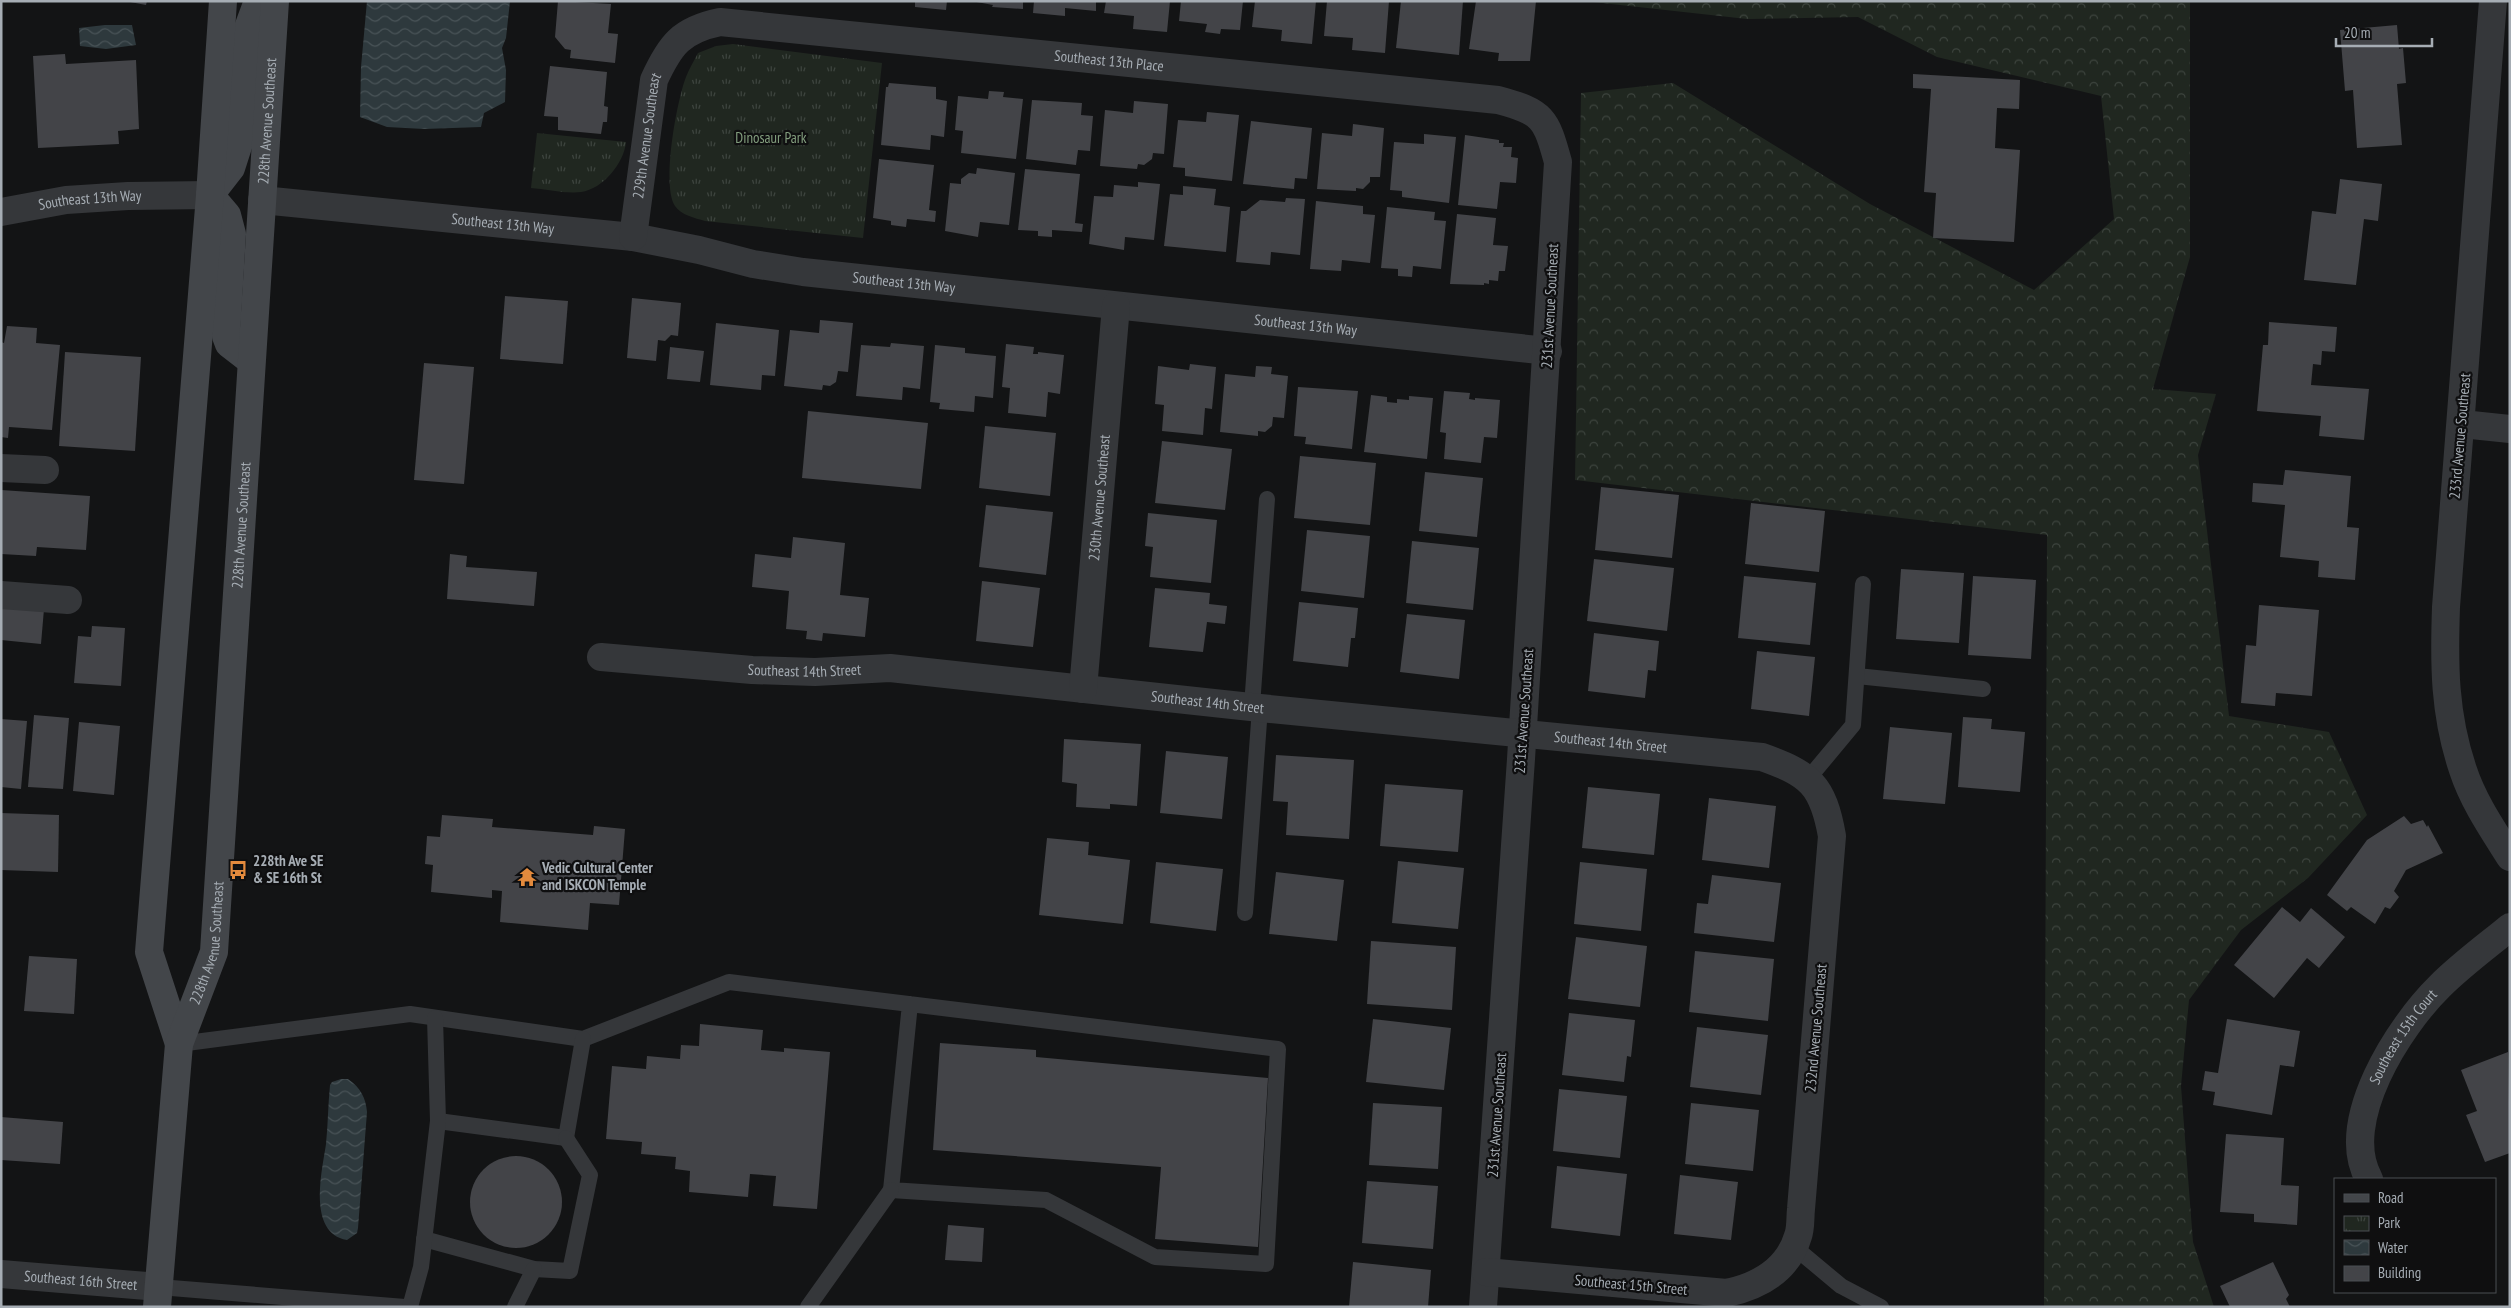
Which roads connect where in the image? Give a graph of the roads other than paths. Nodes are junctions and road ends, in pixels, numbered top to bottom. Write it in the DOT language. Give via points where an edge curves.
graph roads {
  1 [pos="223,1"];
  2 [pos="258,1"];
  3 [pos="275,1"];
  4 [pos="2493,1"];
  5 [pos="677,40"];
  6 [pos="1541,117"];
  7 [pos="210,195"];
  8 [pos="262,200"];
  9 [pos="1,212"];
  10 [pos="633,237"];
  11 [pos="1116,306"];
  12 [pos="1548,352"];
  13 [pos="251,360"];
  14 [pos="2462,424"];
  15 [pos="2510,429"];
  16 [pos="1,468"];
  17 [pos="45,470"];
  18 [pos="1267,499"];
  19 [pos="1863,584"];
  20 [pos="1,595"];
  21 [pos="68,600"];
  22 [pos="601,657"];
  23 [pos="1857,676"];
  24 [pos="1083,689"];
  25 [pos="1983,689"];
  26 [pos="1256,707"];
  27 [pos="1523,734"];
  28 [pos="1808,779"];
  29 [pos="2510,858"];
  30 [pos="1245,913"];
  31 [pos="2510,927"];
  32 [pos="910,1004"];
  33 [pos="435,1018"];
  34 [pos="583,1039"];
  35 [pos="179,1044"];
  36 [pos="438,1121"];
  37 [pos="566,1138"];
  38 [pos="2369,1178"];
  39 [pos="892,1190"];
  40 [pos="424,1239"];
  41 [pos="1794,1246"];
  42 [pos="534,1269"];
  43 [pos="1486,1272"];
  44 [pos="1,1274"];
  45 [pos="1772,1276"];
  46 [pos="158,1297"];
  47 [pos="405,1307"];
  48 [pos="410,1307"];
  49 [pos="515,1307"];
  50 [pos="808,1307"];
  51 [pos="1484,1307"];
  52 [pos="1881,1307"];
  1 -- 7 [label="main road, 228th Avenue Southeast"];
  2 -- 7 [label="main road" via="248,28 240,140 231,168"];
  3 -- 8 [label="main road, 228th Avenue Southeast"];
  4 -- 14 [label="street, 233rd Avenue Southeast"];
  5 -- 6 [label="street, Southeast 13th Place" via="698,27 720,22 1498,100 1521,106"];
  5 -- 10 [label="street, 229th Avenue Southeast" via="654,80"];
  6 -- 12 [label="street, 231st Avenue Southeast" via="1551,135 1558,162"];
  7 -- 9 [label="street, Southeast 13th Way" via="66,200"];
  7 -- 13 [label="main road" via="227,215 232,234 226,336 229,344"];
  7 -- 35 [label="main road, 228th Avenue Southeast" via="149,952"];
  8 -- 10 [label="street, Southeast 13th Way"];
  8 -- 13 [label="main road, 228th Avenue Southeast"];
  10 -- 11 [label="street, Southeast 13th Way" via="803,272"];
  11 -- 12 [label="street, Southeast 13th Way"];
  11 -- 24 [label="street, 230th Avenue Southeast"];
  12 -- 27 [label="street, 231st Avenue Southeast"];
  13 -- 35 [label="main road, 228th Avenue Southeast" via="214,952"];
  14 -- 15 [label="street"];
  14 -- 29 [label="street, 233rd Avenue Southeast" via="2446,607 2444,677 2450,722 2463,771 2486,819"];
  16 -- 17 [label="street"];
  18 -- 26 [label="lane"];
  19 -- 23 [label="lane"];
  20 -- 21 [label="street"];
  22 -- 24 [label="street, Southeast 14th Street" via="761,670 814,672 890,668"];
  23 -- 25 [label="lane"];
  23 -- 28 [label="lane" via="1854,725"];
  24 -- 26 [label="street, Southeast 14th Street"];
  26 -- 27 [label="street, Southeast 14th Street"];
  26 -- 30 [label="lane"];
  27 -- 28 [label="street, Southeast 14th Street" via="1762,758 1784,765"];
  27 -- 43 [label="street, 231st Avenue Southeast"];
  28 -- 41 [label="street, 232nd Avenue Southeast" via="1821,794 1832,836 1801,1209"];
  31 -- 38 [label="street, Southeast 15th Court" via="2439,986 2398,1036 2377,1073 2363,1115 2360,1146"];
  32 -- 34 [label="lane" via="729,982"];
  32 -- 39 [label="lane"];
  32 -- 39 [label="lane" via="1278,1049 1266,1264 1155,1257 1046,1200"];
  33 -- 34 [label="lane"];
  33 -- 35 [label="lane" via="410,1014"];
  33 -- 36 [label="lane"];
  34 -- 37 [label="lane"];
  35 -- 46 [label="main road, 228th Avenue Southeast"];
  36 -- 37 [label="lane"];
  36 -- 40 [label="lane"];
  37 -- 42 [label="lane" via="590,1175 570,1271"];
  39 -- 50 [label="lane"];
  40 -- 42 [label="lane"];
  40 -- 48 [label="lane" via="421,1267"];
  41 -- 45 [label="street, 232nd Avenue Southeast"];
  41 -- 52 [label="lane" via="1841,1286"];
  42 -- 49 [label="lane"];
  43 -- 45 [label="street, Southeast 15th Street" via="1727,1293 1750,1288"];
  43 -- 51 [label="street, 231st Avenue Southeast"];
  44 -- 46 [label="street, Southeast 16th Street"];
  46 -- 47 [label="lane"];
}
